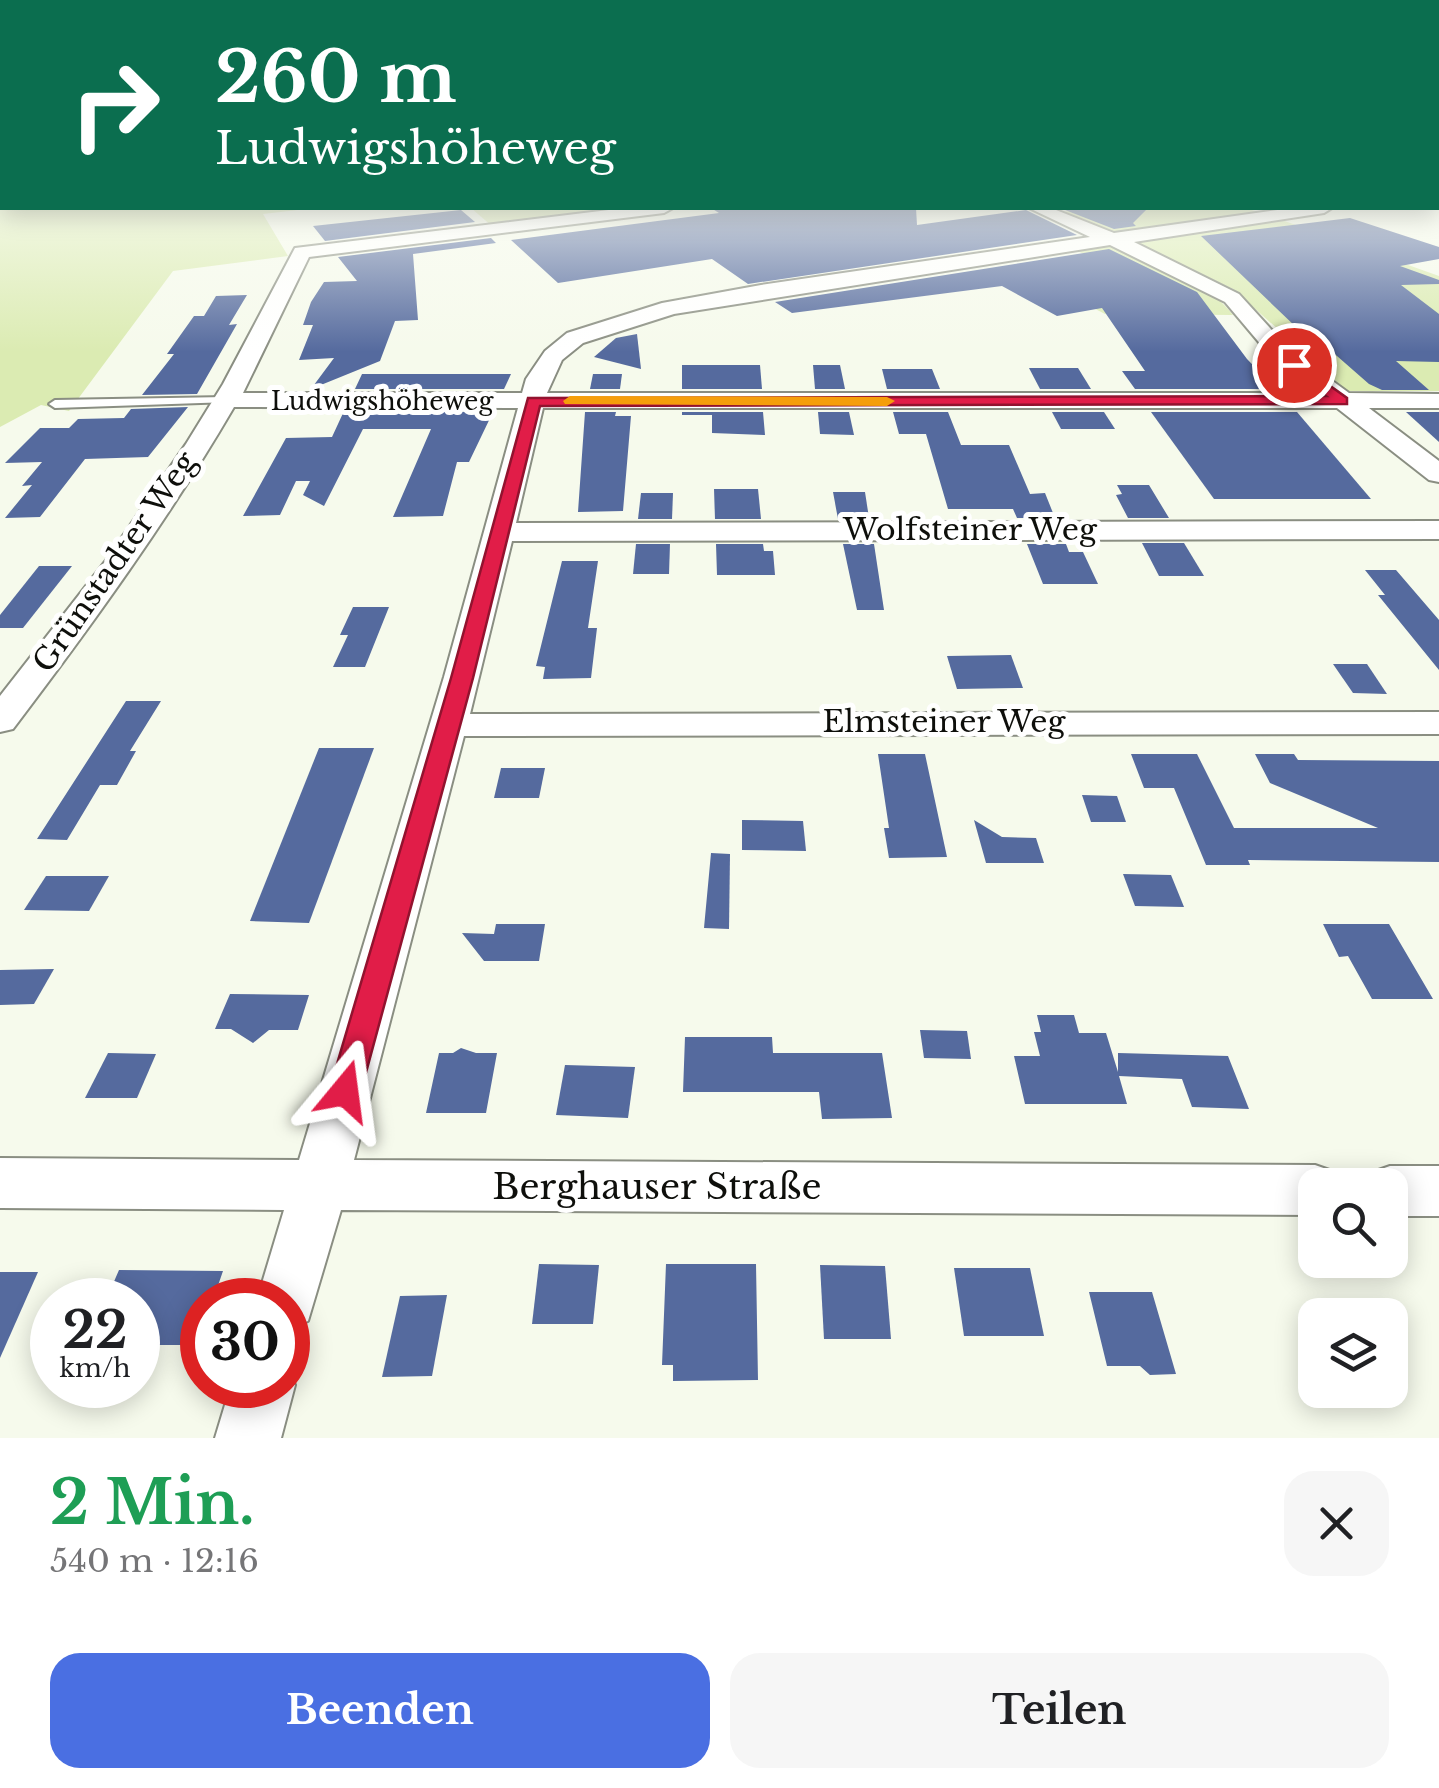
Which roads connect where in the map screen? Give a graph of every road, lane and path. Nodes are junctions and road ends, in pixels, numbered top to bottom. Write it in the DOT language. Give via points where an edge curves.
graph roads {
  1 [pos="575,218"];
  2 [pos="1061,218"];
  3 [pos="1255,218"];
  4 [pos="1111,239"];
  5 [pos="226,400"];
  6 [pos="533,401"];
  7 [pos="1342,401"];
  8 [pos="1439,401"];
  9 [pos="55,404"];
  10 [pos="1439,474"];
  11 [pos="1439,530"];
  12 [pos="501,532"];
  13 [pos="0,721"];
  14 [pos="1439,723"];
  15 [pos="449,725"];
  16 [pos="0,1183"];
  17 [pos="318,1186"];
  18 [pos="1298,1190"];
  19 [pos="1408,1190"];
  20 [pos="1439,1191"];
  21 [pos="292,1278"];
  22 [pos="256,1408"];
  23 [pos="248,1438"];
  1 -- 5 [label="street, Grünstadter Weg" via="320,247 300,255"];
  2 -- 4 [label="street"];
  3 -- 4 [label="street"];
  4 -- 6 [label="street" via="753,292 633,318 575,338 553,356"];
  4 -- 7 [label="street" via="1232,298 1281,354"];
  5 -- 6 [label="street, Ludwigshöheweg"];
  5 -- 9 [label="lane, Grünstadter Weg"];
  5 -- 13 [label="street, Grünstadter Weg" via="124,555"];
  6 -- 7 [label="street, Ludwigshöheweg"];
  6 -- 12 [label="street"];
  7 -- 8 [label="street, Ludwigshöheweg"];
  7 -- 10 [label="street"];
  11 -- 12 [label="street, Wolfsteiner Weg"];
  12 -- 15 [label="street"];
  14 -- 15 [label="street, Elmsteiner Weg"];
  15 -- 17 [label="street"];
  16 -- 17 [label="street, Berghauser Straße"];
  17 -- 18 [label="street, Berghauser Straße"];
  17 -- 21 [label="street"];
  19 -- 20 [label="street"];
  22 -- 23 [label="street"];
}
